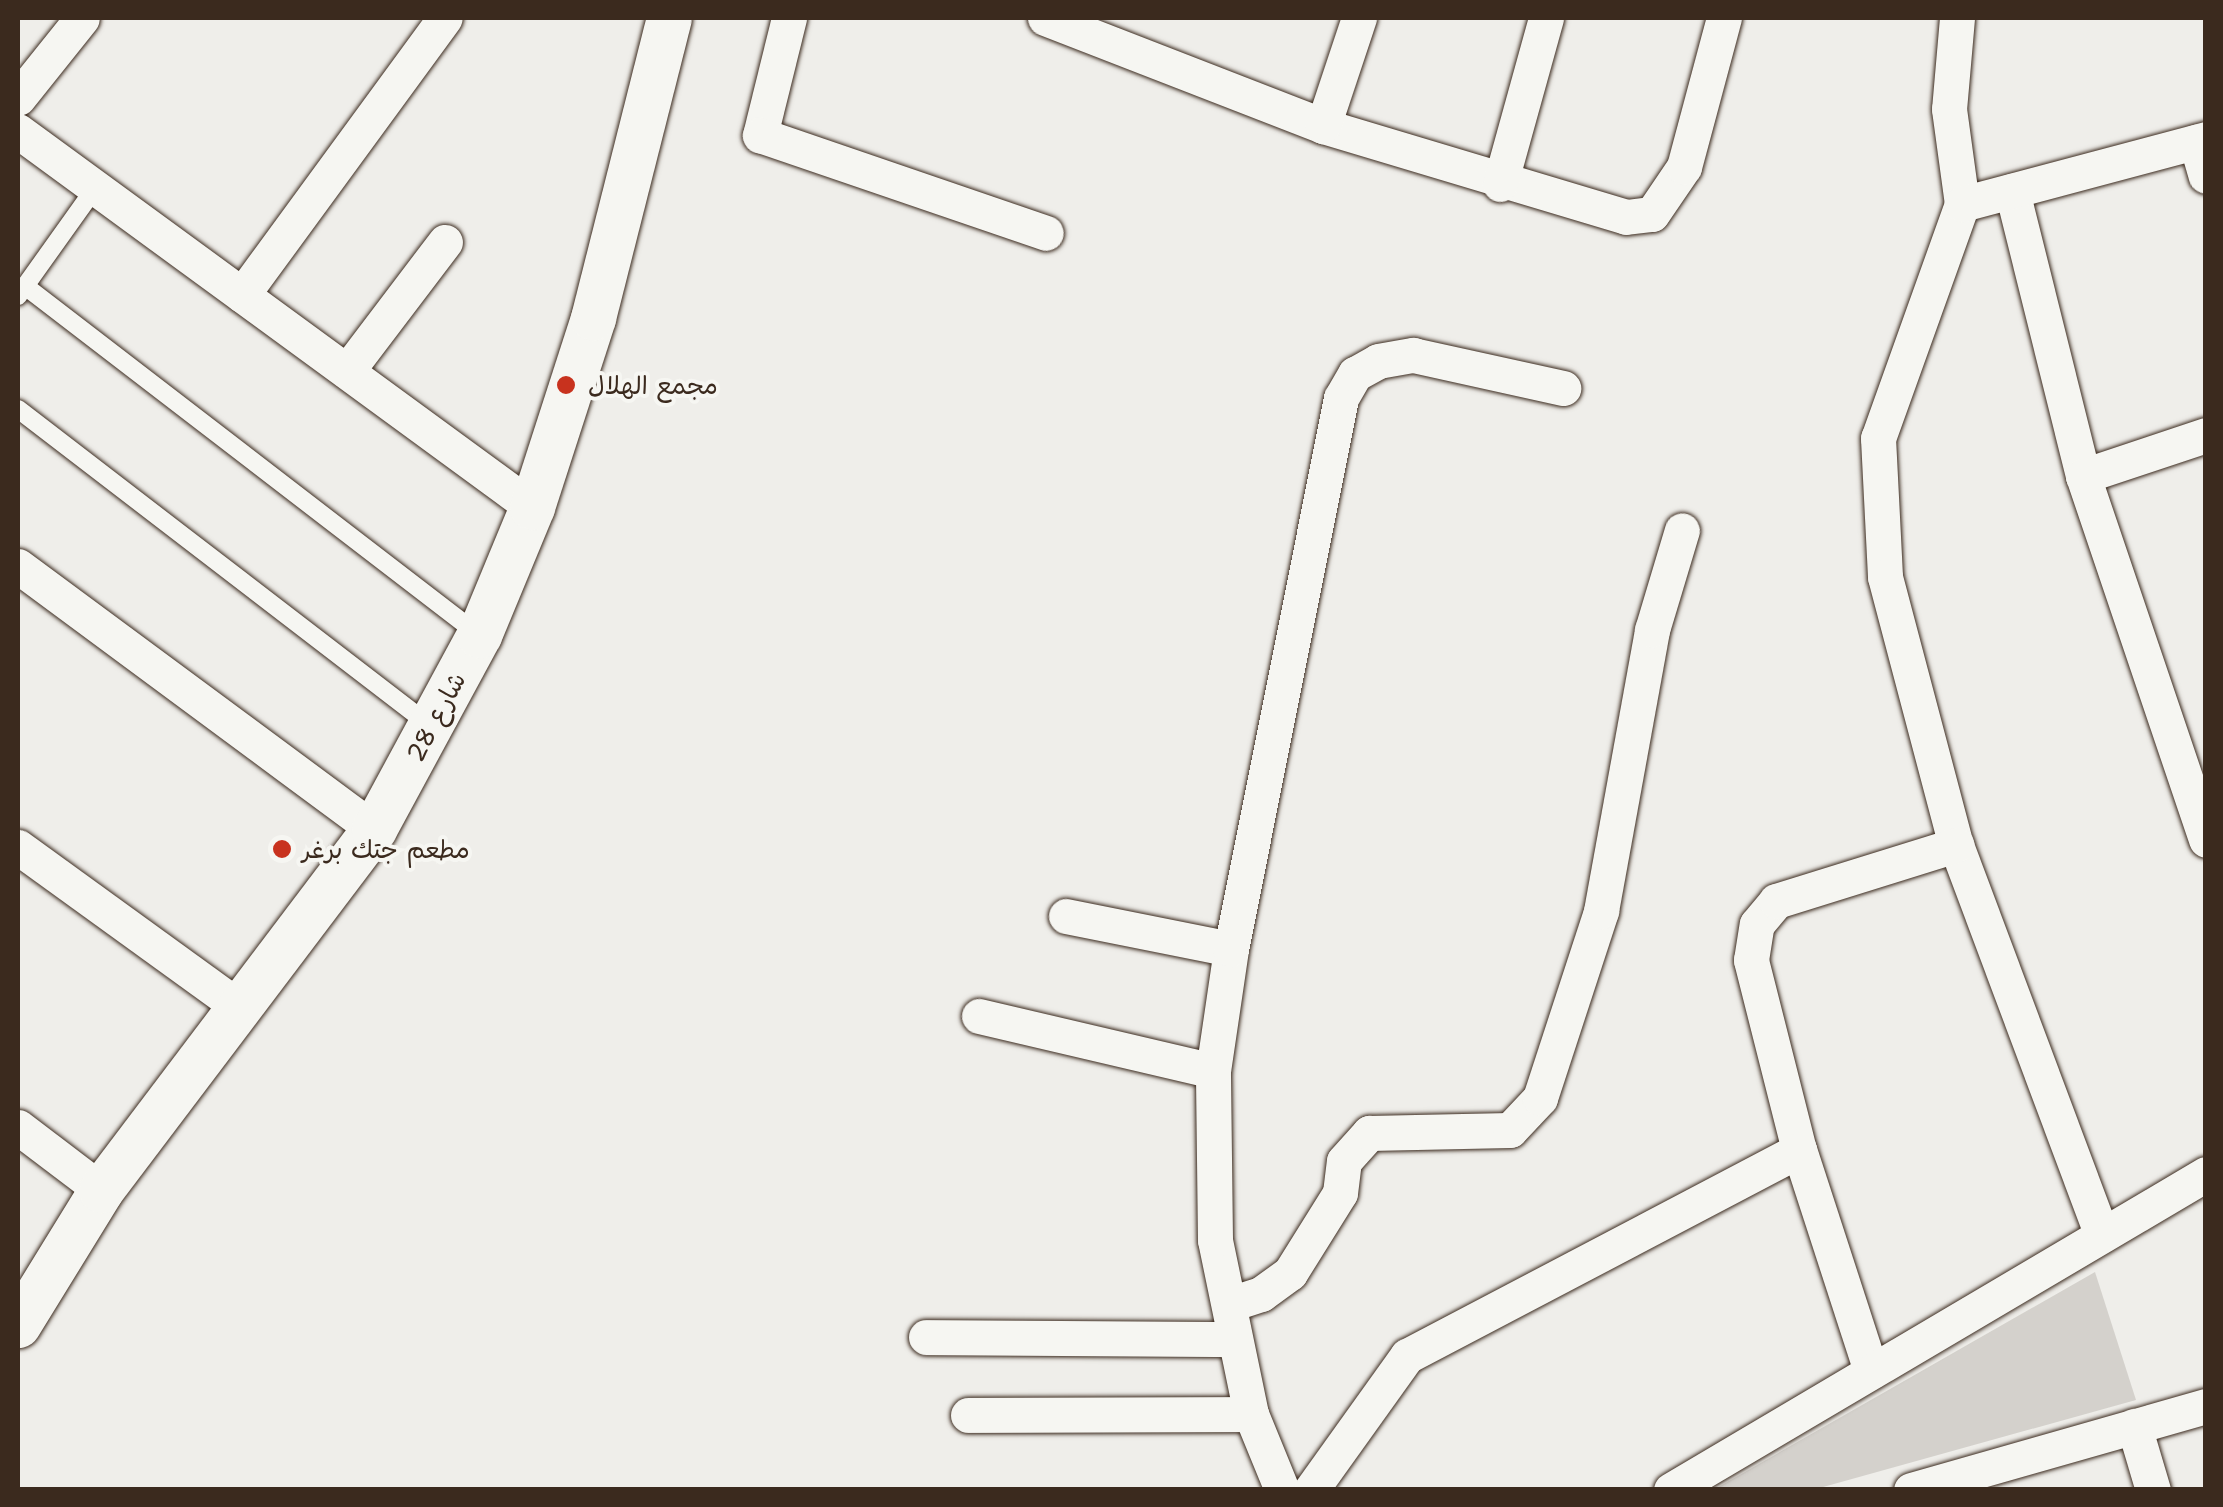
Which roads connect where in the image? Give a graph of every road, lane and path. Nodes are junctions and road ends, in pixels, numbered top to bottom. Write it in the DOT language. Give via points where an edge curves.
graph roads {
  1 [pos="82,18"];
  2 [pos="445,18"];
  3 [pos="669,18"];
  4 [pos="789,18"];
  5 [pos="1045,18"];
  6 [pos="1359,18"];
  7 [pos="1546,18"];
  8 [pos="1724,18"];
  9 [pos="1957,18"];
  10 [pos="18,98"];
  11 [pos="1323,126"];
  12 [pos="18,130"];
  13 [pos="2200,141"];
  14 [pos="2206,176"];
  15 [pos="1500,184"];
  16 [pos="95,188"];
  17 [pos="2012,191"];
  18 [pos="1962,204"];
  19 [pos="1046,233"];
  20 [pos="445,242"];
  21 [pos="21,291"];
  22 [pos="242,295"];
  23 [pos="347,371"];
  24 [pos="1563,388"];
  25 [pos="18,408"];
  26 [pos="2206,435"];
  27 [pos="2083,476"];
  28 [pos="532,507"];
  29 [pos="1682,530"];
  30 [pos="18,566"];
  31 [pos="480,635"];
  32 [pos="432,727"];
  33 [pos="374,829"];
  34 [pos="2206,840"];
  35 [pos="1956,845"];
  36 [pos="18,846"];
  37 [pos="1066,916"];
  38 [pos="1231,949"];
  39 [pos="239,1007"];
  40 [pos="979,1016"];
  41 [pos="1212,1071"];
  42 [pos="18,1127"];
  43 [pos="1799,1150"];
  44 [pos="2206,1174"];
  45 [pos="101,1190"];
  46 [pos="2102,1235"];
  47 [pos="1232,1321"];
  48 [pos="18,1324"];
  49 [pos="926,1337"];
  50 [pos="1871,1371"];
  51 [pos="2206,1406"];
  52 [pos="1251,1414"];
  53 [pos="968,1415"];
  54 [pos="2134,1426"];
  55 [pos="1282,1490"];
  56 [pos="1311,1490"];
  57 [pos="1670,1490"];
  58 [pos="1911,1490"];
  59 [pos="2153,1490"];
  1 -- 10 [label="street"];
  2 -- 22 [label="street"];
  3 -- 28 [label="street, شارع 28" via="593,318"];
  4 -- 19 [label="street" via="760,135"];
  5 -- 11 [label="street"];
  6 -- 11 [label="street"];
  7 -- 15 [label="street"];
  8 -- 15 [label="street" via="1684,166 1652,214 1626,217"];
  9 -- 18 [label="street" via="1949,108"];
  11 -- 15 [label="street"];
  12 -- 16 [label="street"];
  13 -- 14 [label="street"];
  13 -- 17 [label="street"];
  16 -- 21 [label="lane"];
  16 -- 22 [label="street"];
  17 -- 18 [label="street"];
  17 -- 27 [label="street"];
  18 -- 35 [label="street" via="1878,438 1885,577"];
  20 -- 23 [label="street"];
  21 -- 31 [label="lane"];
  22 -- 23 [label="street"];
  23 -- 28 [label="street"];
  24 -- 38 [label="street" via="1413,356 1378,361 1355,374 1341,398"];
  25 -- 32 [label="lane"];
  26 -- 27 [label="street"];
  27 -- 34 [label="street"];
  28 -- 31 [label="street, شارع 28"];
  29 -- 47 [label="street" via="1652,630 1601,911 1540,1098 1510,1130 1369,1132 1344,1161 1340,1193 1290,1273"];
  30 -- 33 [label="street"];
  31 -- 32 [label="street, شارع 28"];
  32 -- 33 [label="street, شارع 28"];
  33 -- 39 [label="street, شارع 28"];
  35 -- 43 [label="street" via="1776,901 1756,924 1751,960"];
  35 -- 46 [label="street"];
  36 -- 39 [label="street"];
  37 -- 38 [label="street"];
  38 -- 41 [label="street"];
  39 -- 45 [label="street, شارع 28"];
  40 -- 41 [label="street"];
  41 -- 47 [label="street" via="1216,1240"];
  42 -- 45 [label="street"];
  43 -- 50 [label="street"];
  43 -- 56 [label="street" via="1407,1356"];
  44 -- 46 [label="street"];
  45 -- 48 [label="street, شارع 28"];
  46 -- 50 [label="street"];
  47 -- 49 [label="street"];
  47 -- 52 [label="street"];
  50 -- 57 [label="street"];
  51 -- 54 [label="street"];
  52 -- 53 [label="street"];
  52 -- 55 [label="street"];
  54 -- 58 [label="street"];
  54 -- 59 [label="street"];
}
